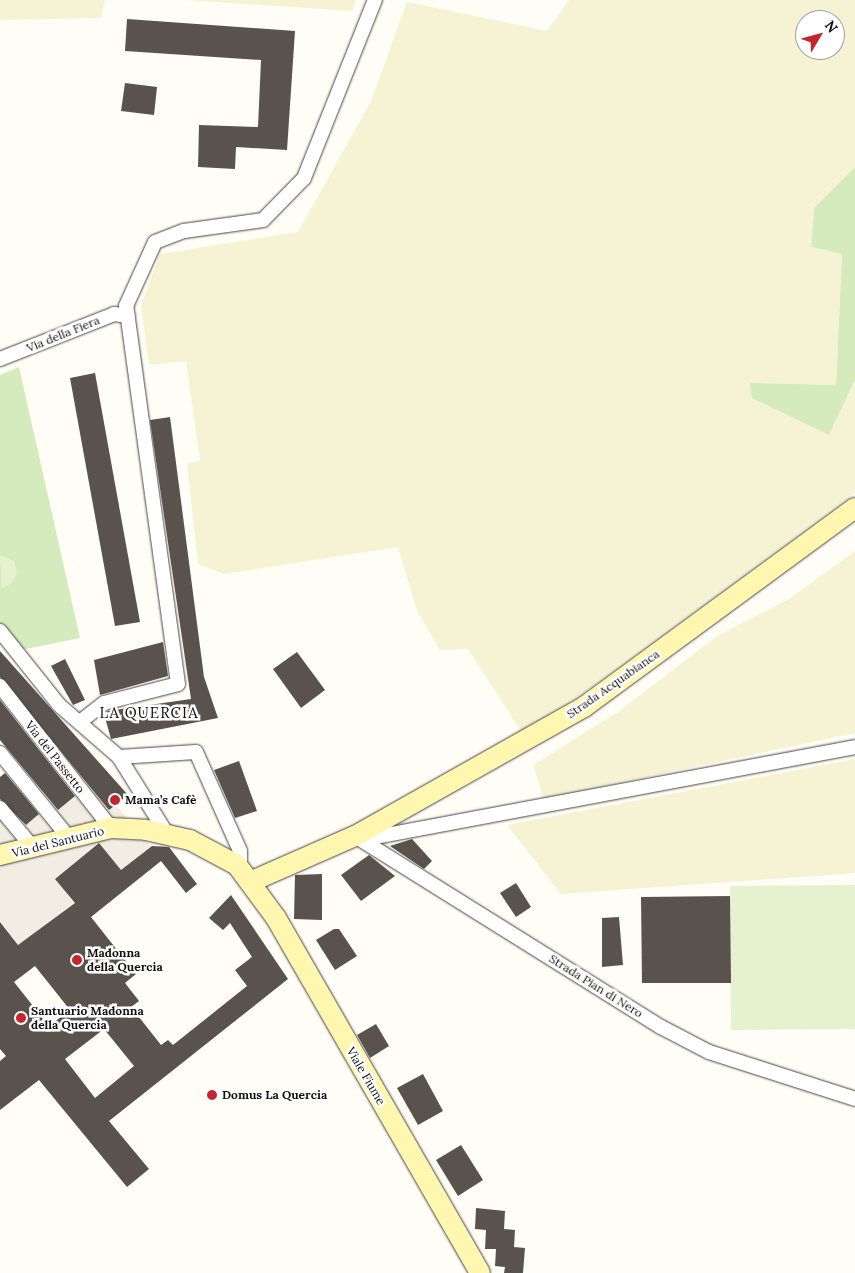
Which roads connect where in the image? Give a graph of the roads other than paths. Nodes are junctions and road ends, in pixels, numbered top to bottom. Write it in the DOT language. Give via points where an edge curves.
graph roads {
  1 [pos="375,0"];
  2 [pos="128,316"];
  3 [pos="0,359"];
  4 [pos="855,508"];
  5 [pos="0,630"];
  6 [pos="0,686"];
  7 [pos="81,721"];
  8 [pos="855,747"];
  9 [pos="119,756"];
  10 [pos="3,761"];
  11 [pos="0,808"];
  12 [pos="111,828"];
  13 [pos="167,834"];
  14 [pos="355,836"];
  15 [pos="70,839"];
  16 [pos="34,849"];
  17 [pos="0,855"];
  18 [pos="245,876"];
  19 [pos="855,1099"];
  20 [pos="480,1273"];
  1 -- 2 [label="street" via="304,178 263,220 184,230 155,242 126,306"];
  2 -- 3 [label="street, Via della Fiera" via="114,314"];
  2 -- 7 [label="street" via="178,684 104,703"];
  4 -- 14 [label="main road, Strada Acquabianca" via="584,707"];
  5 -- 7 [label="street" via="59,704"];
  6 -- 12 [label="street, Via del Passetto"];
  7 -- 9 [label="street"];
  8 -- 14 [label="street, Strada Acquabianca" via="375,837"];
  9 -- 13 [label="street"];
  9 -- 18 [label="street" via="196,752 240,851"];
  10 -- 15 [label="street"];
  11 -- 16 [label="street"];
  12 -- 13 [label="main road, Via del Santuario"];
  12 -- 15 [label="main road, Via del Santuario"];
  13 -- 18 [label="main road, Via del Santuario" via="220,853"];
  14 -- 18 [label="main road, Strada Acquabianca"];
  14 -- 19 [label="street, Strada Pian di Nero" via="661,1027 709,1052"];
  15 -- 16 [label="main road, Via del Santuario"];
  16 -- 17 [label="main road, Via del Santuario"];
  18 -- 20 [label="main road, Viale Fiume" via="276,918"];
}
